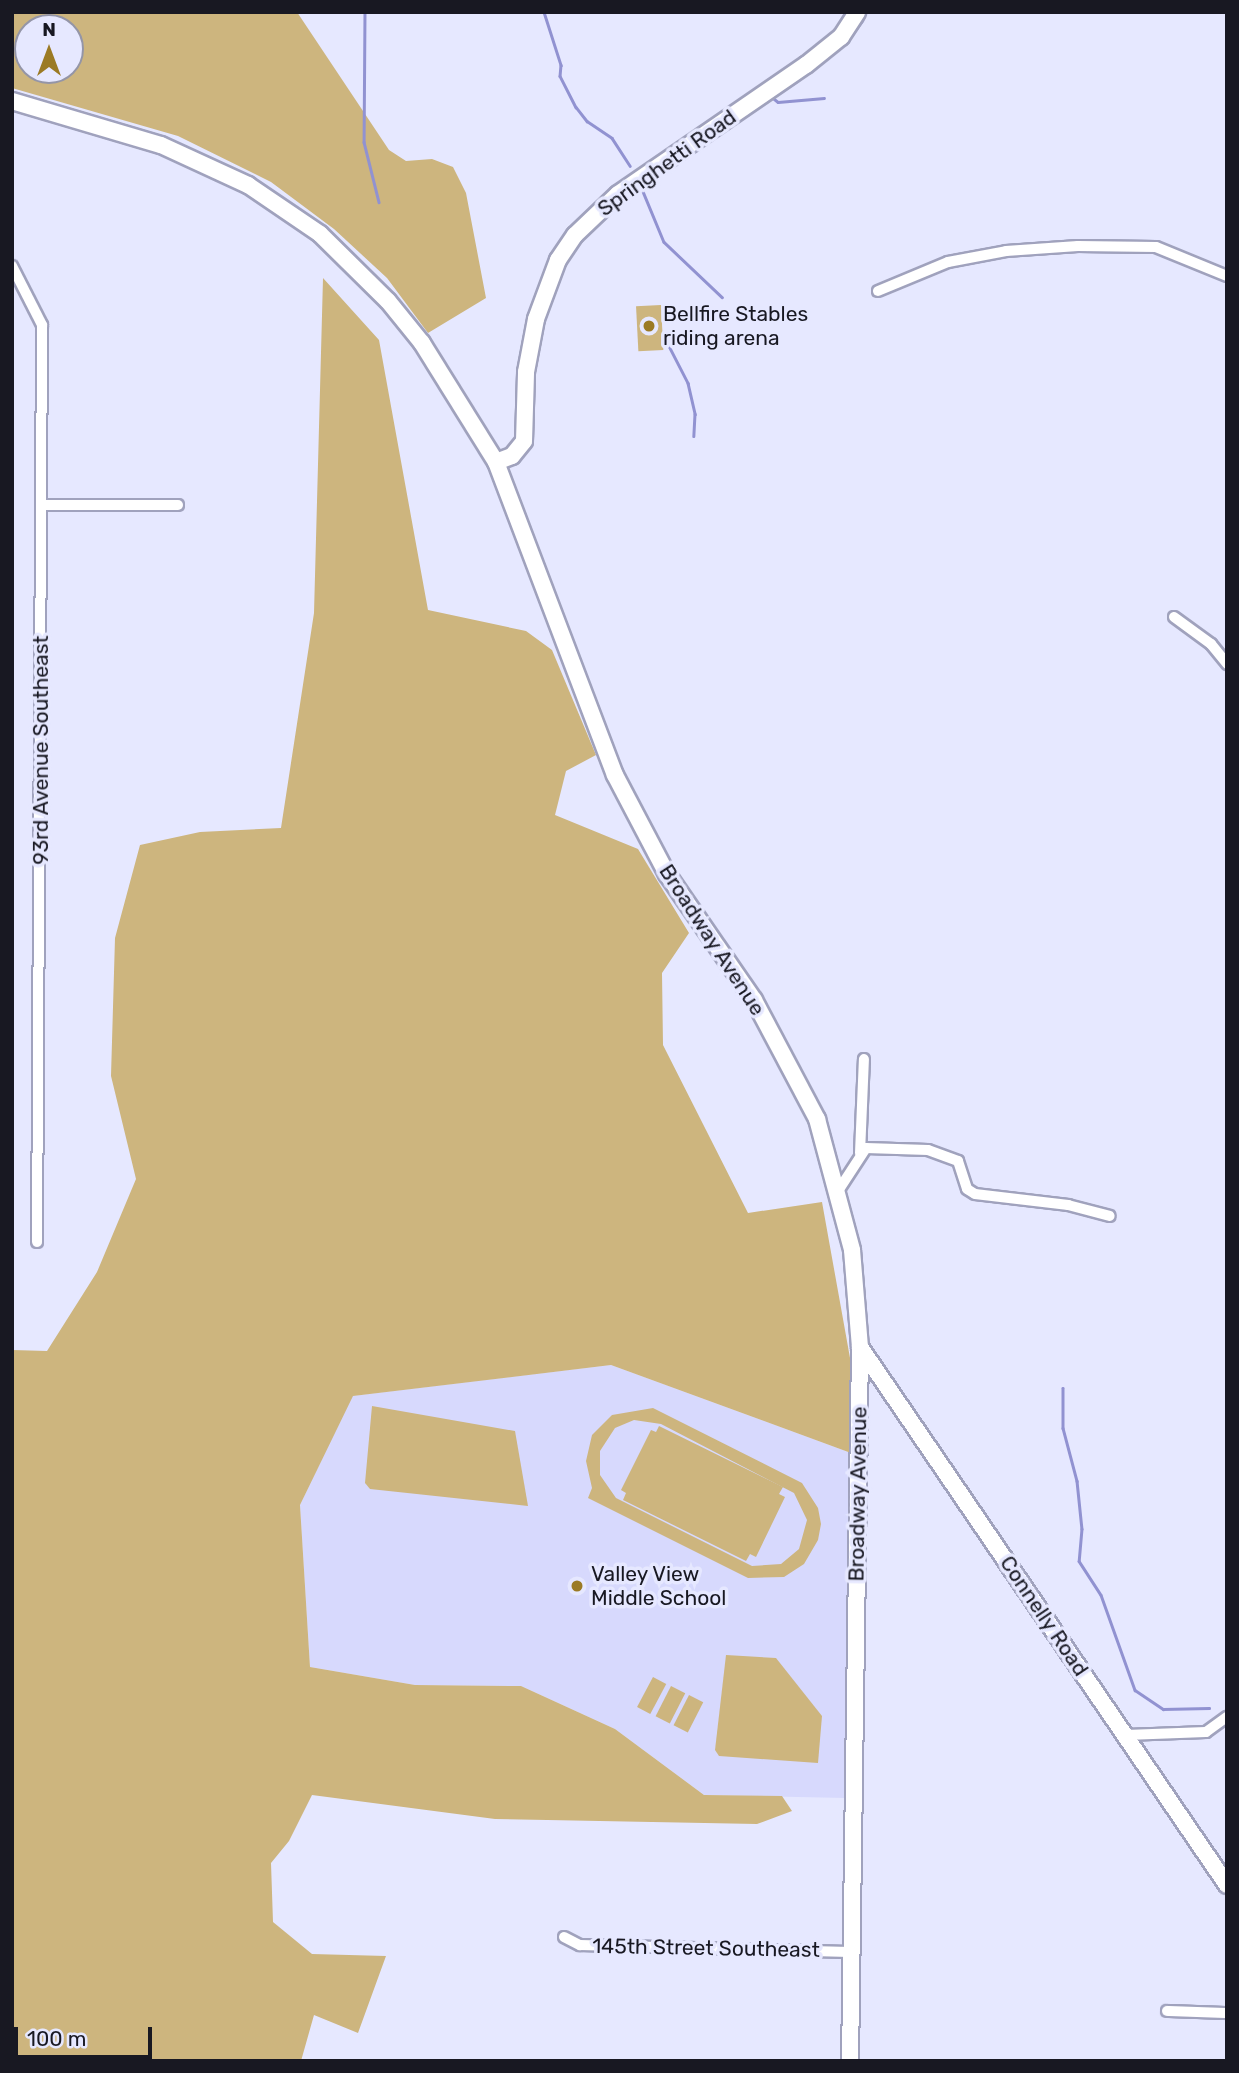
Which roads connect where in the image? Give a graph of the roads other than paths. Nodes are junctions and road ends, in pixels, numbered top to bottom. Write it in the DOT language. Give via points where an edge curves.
graph roads {
  1 [pos="857,12"];
  2 [pos="12,101"];
  3 [pos="12,266"];
  4 [pos="1227,276"];
  5 [pos="877,291"];
  6 [pos="496,463"];
  7 [pos="43,505"];
  8 [pos="178,505"];
  9 [pos="1174,617"];
  10 [pos="1227,664"];
  11 [pos="864,1059"];
  12 [pos="860,1153"];
  13 [pos="838,1191"];
  14 [pos="1110,1216"];
  15 [pos="37,1242"];
  16 [pos="860,1347"];
  17 [pos="1227,1717"];
  18 [pos="1126,1735"];
  19 [pos="1227,1885"];
  20 [pos="564,1937"];
  21 [pos="850,1952"];
  22 [pos="1167,2011"];
  23 [pos="1227,2013"];
  24 [pos="850,2061"];
  1 -- 6 [label="street, Springhetti Road" via="841,37 806,65 618,194 575,235 558,260 536,319 523,400 524,441 520,449"];
  2 -- 6 [label="street, Broadway Avenue" via="161,145 248,185 320,234 388,301 422,343"];
  3 -- 7 [label="street, 93rd Avenue Southeast" via="42,325"];
  4 -- 5 [label="street" via="1156,247 1078,246 1006,251 948,262"];
  6 -- 13 [label="street, Broadway Avenue" via="615,775 667,874 754,1000 817,1119"];
  7 -- 8 [label="street"];
  7 -- 15 [label="street, 93rd Avenue Southeast"];
  9 -- 10 [label="street" via="1211,644"];
  11 -- 12 [label="street"];
  12 -- 13 [label="street" via="852,1174"];
  12 -- 14 [label="street" via="873,1146 941,1152 958,1161 967,1189 975,1194 1068,1205"];
  13 -- 16 [label="street, Broadway Avenue" via="852,1250"];
  16 -- 18 [label="street, Connelly Road"];
  16 -- 21 [label="street, Broadway Avenue"];
  17 -- 18 [label="street" via="1206,1731"];
  18 -- 19 [label="street, Connelly Road"];
  20 -- 21 [label="street, 145th Street Southeast" via="580,1945"];
  21 -- 24 [label="street, Broadway Avenue"];
  22 -- 23 [label="street"];
}
